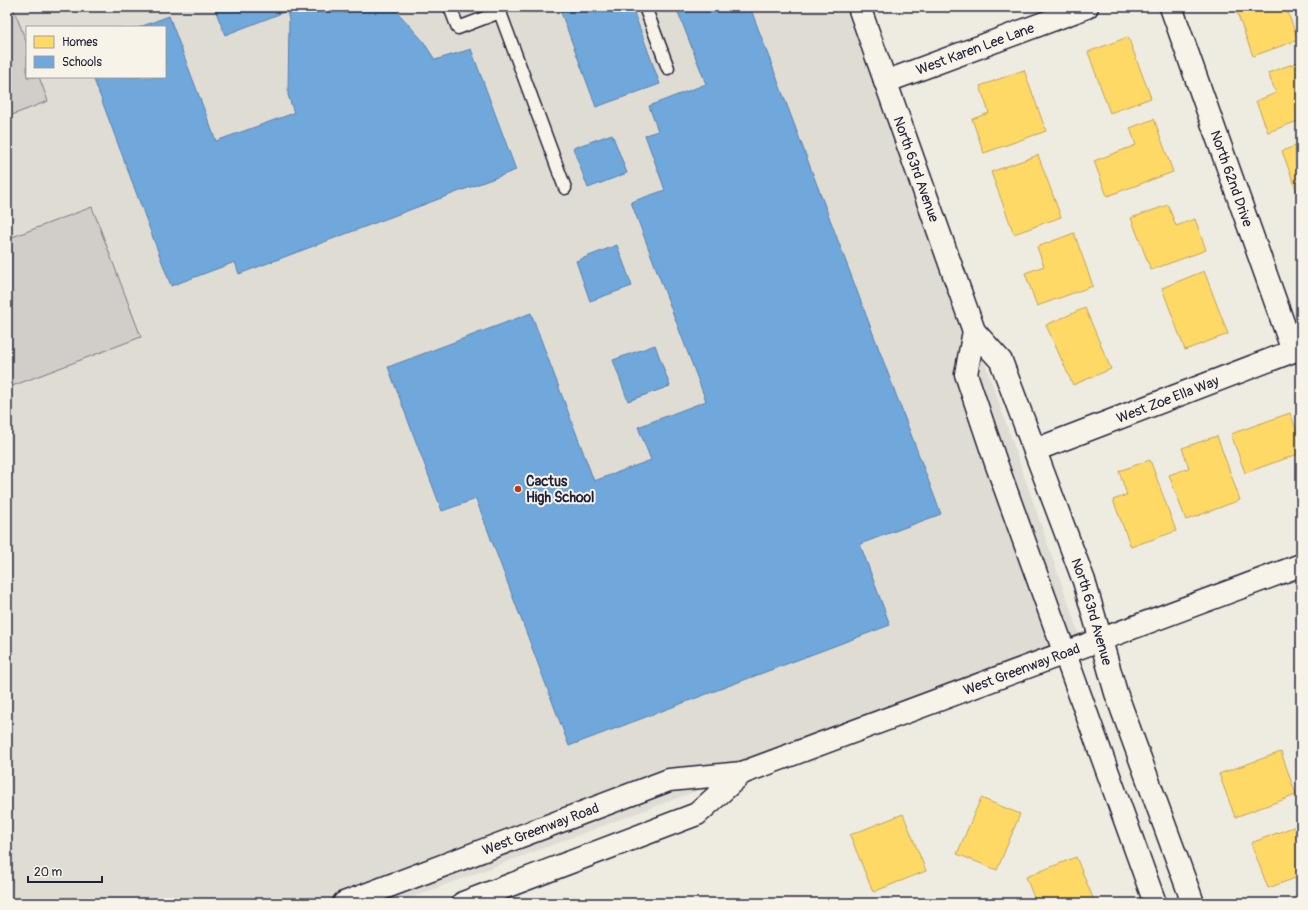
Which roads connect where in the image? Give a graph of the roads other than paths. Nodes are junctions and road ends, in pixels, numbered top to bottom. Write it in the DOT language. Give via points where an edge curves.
graph roads {
  1 [pos="450,7"];
  2 [pos="644,7"];
  3 [pos="858,7"];
  4 [pos="1087,7"];
  5 [pos="1171,7"];
  6 [pos="499,10"];
  7 [pos="668,68"];
  8 [pos="885,82"];
  9 [pos="565,188"];
  10 [pos="974,331"];
  11 [pos="1297,349"];
  12 [pos="1035,450"];
  13 [pos="1301,565"];
  14 [pos="1101,640"];
  15 [pos="1065,654"];
  16 [pos="742,773"];
  17 [pos="344,903"];
  18 [pos="463,903"];
  19 [pos="1155,903"];
  20 [pos="1193,903"];
  1 -- 6 [label="lane" via="458,28"];
  2 -- 7 [label="lane"];
  3 -- 8 [label="street, North 63rd Avenue"];
  4 -- 8 [label="street, West Karen Lee Lane"];
  5 -- 11 [label="street, North 62nd Drive"];
  6 -- 9 [label="lane"];
  8 -- 10 [label="street, North 63rd Avenue"];
  10 -- 12 [label="street, North 63rd Avenue" via="1001,362"];
  10 -- 15 [label="street" via="966,374"];
  11 -- 12 [label="street, West Zoe Ella Way"];
  12 -- 14 [label="street, North 63rd Avenue" via="1084,581"];
  13 -- 14 [label="street, West Greenway Road"];
  14 -- 15 [label="street, West Greenway Road"];
  14 -- 20 [label="street, North 63rd Avenue" via="1116,694"];
  15 -- 16 [label="street, West Greenway Road"];
  15 -- 19 [label="street"];
  16 -- 17 [label="street, West Greenway Road" via="669,780"];
  16 -- 18 [label="street, West Greenway Road" via="696,814"];
}
